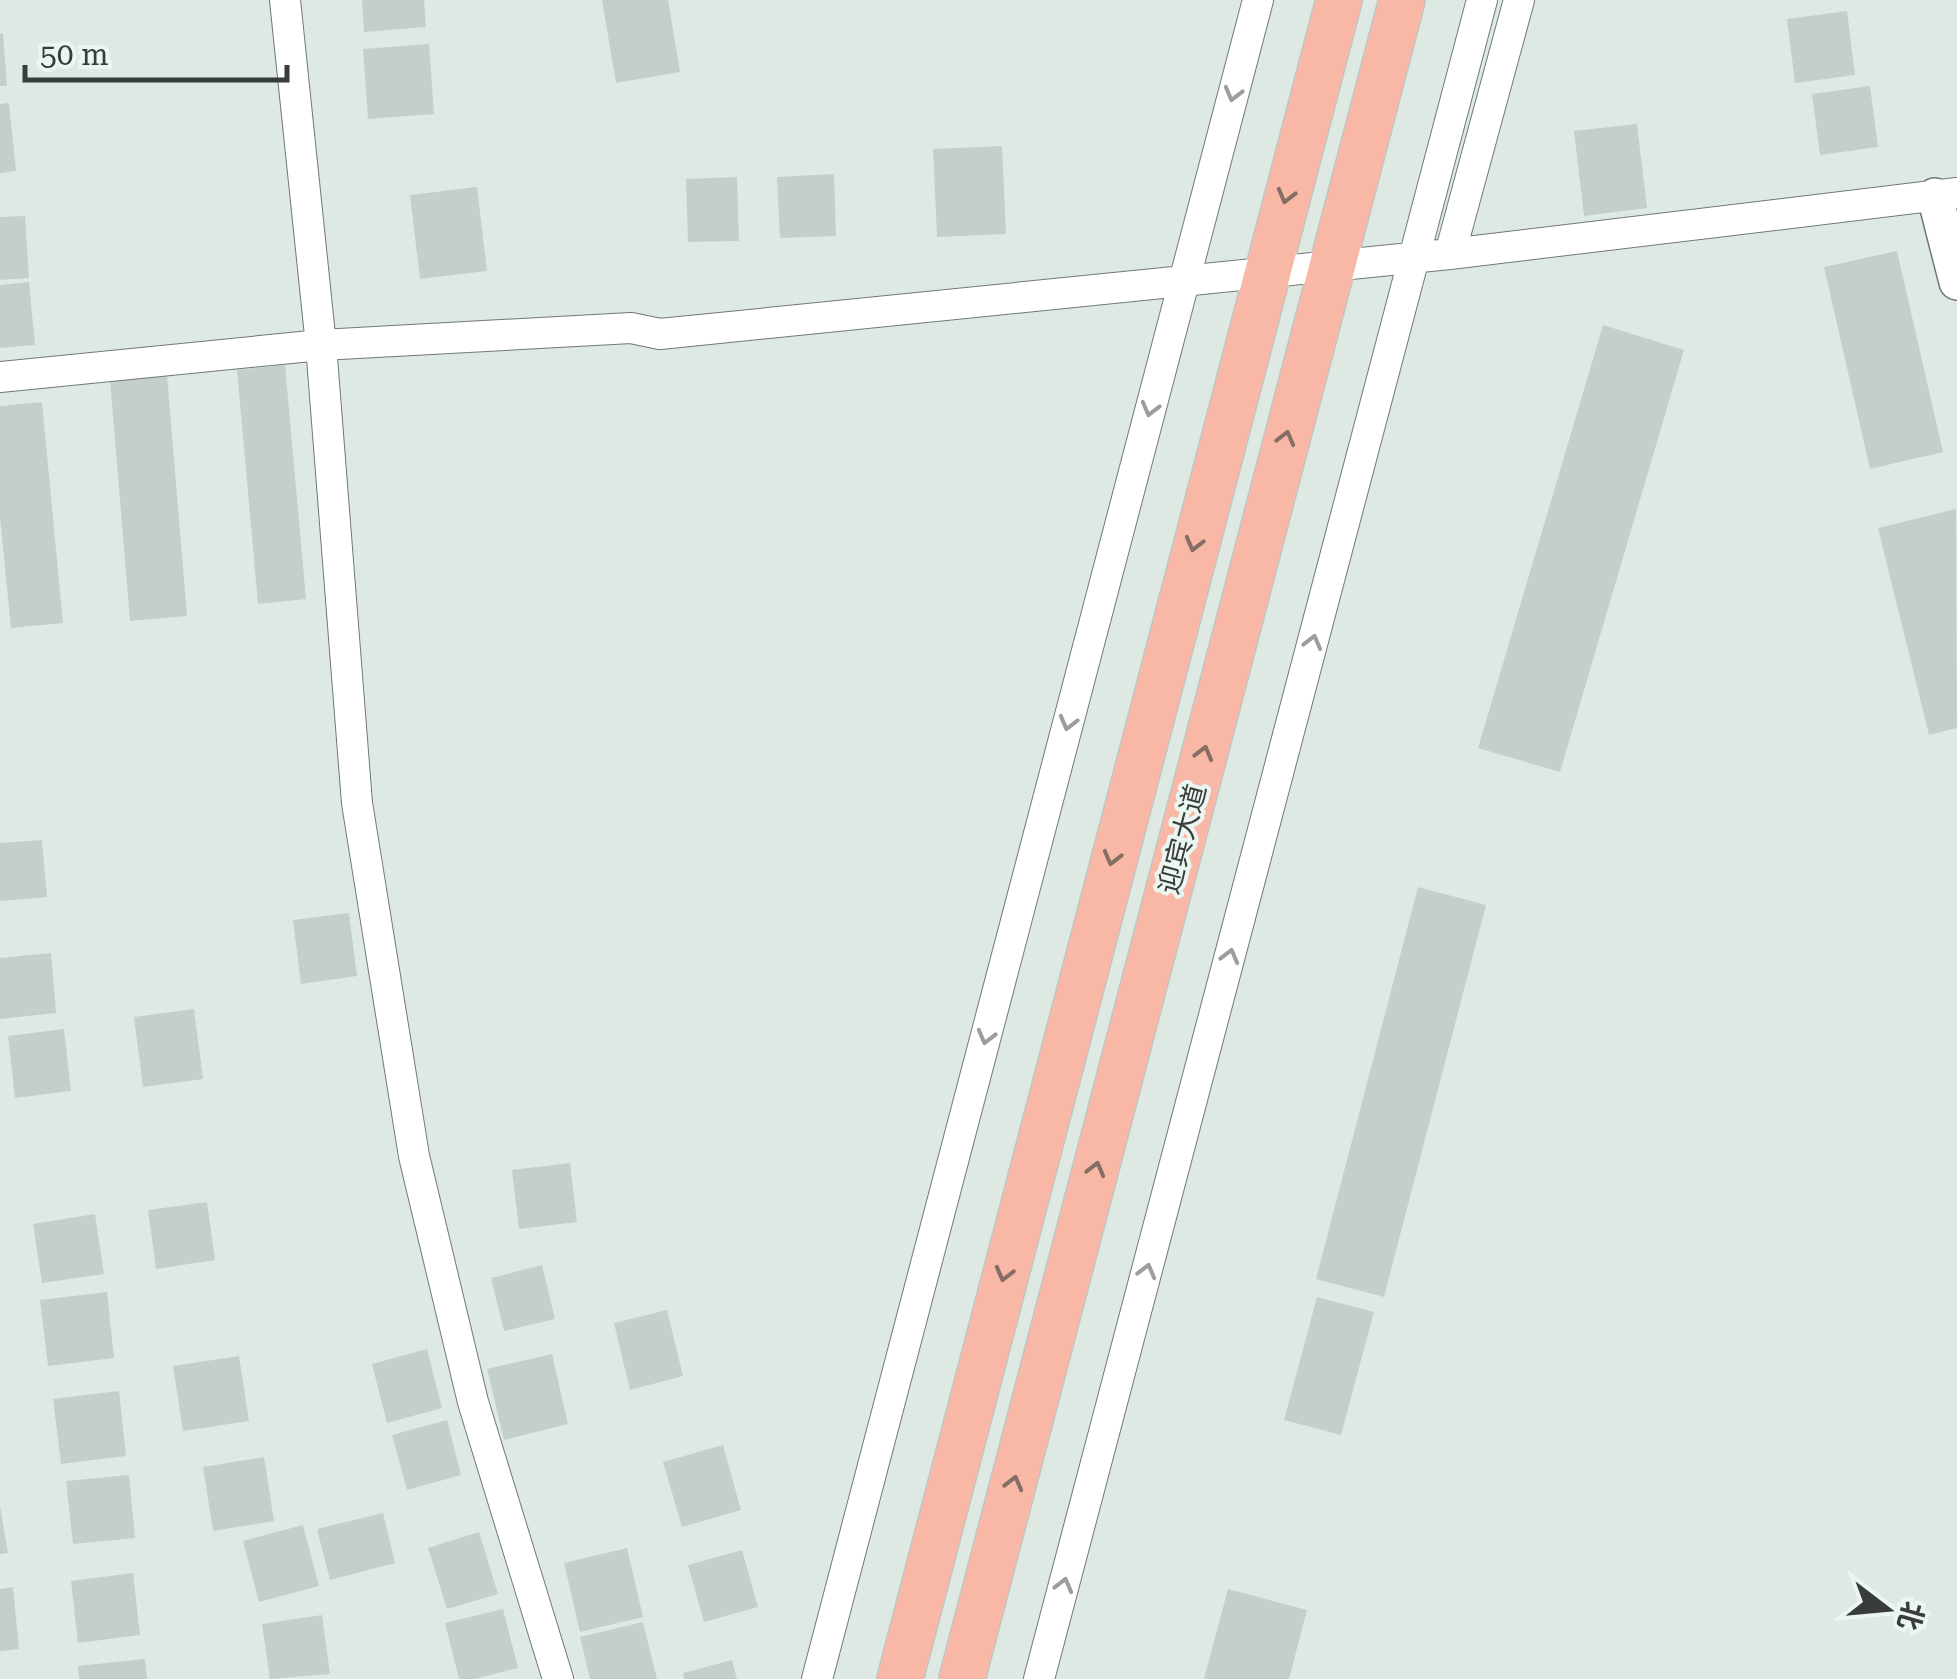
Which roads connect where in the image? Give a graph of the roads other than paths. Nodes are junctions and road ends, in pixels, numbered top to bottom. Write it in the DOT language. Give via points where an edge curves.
graph roads {
  1 [pos="285,0"];
  2 [pos="1258,0"];
  3 [pos="1339,0"];
  4 [pos="1402,0"];
  5 [pos="1482,0"];
  6 [pos="1519,0"];
  7 [pos="1946,194"];
  8 [pos="1450,254"];
  9 [pos="1414,257"];
  10 [pos="1331,266"];
  11 [pos="1266,272"];
  12 [pos="1184,279"];
  13 [pos="1957,282"];
  14 [pos="320,344"];
  15 [pos="0,376"];
  16 [pos="558,1679"];
  17 [pos="818,1679"];
  18 [pos="900,1679"];
  19 [pos="962,1679"];
  20 [pos="1039,1679"];
  1 -- 14 [label="street"];
  2 -- 12 [label="street, one-way"];
  3 -- 11 [label="main road, one-way"];
  4 -- 10 [label="main road, 迎宾大道"];
  5 -- 9 [label="street"];
  6 -- 8 [label="street"];
  7 -- 8 [label="street"];
  7 -- 13 [label="street"];
  8 -- 9 [label="street"];
  9 -- 10 [label="street"];
  20 -- 9 [label="street, one-way"];
  10 -- 11 [label="street"];
  19 -- 10 [label="main road, 迎宾大道, one-way"];
  11 -- 12 [label="street"];
  11 -- 18 [label="main road, one-way"];
  12 -- 14 [label="street" via="660,334 630,328"];
  12 -- 17 [label="street, one-way"];
  14 -- 15 [label="street"];
  14 -- 16 [label="street" via="357,802 414,1156 472,1402"];
}
